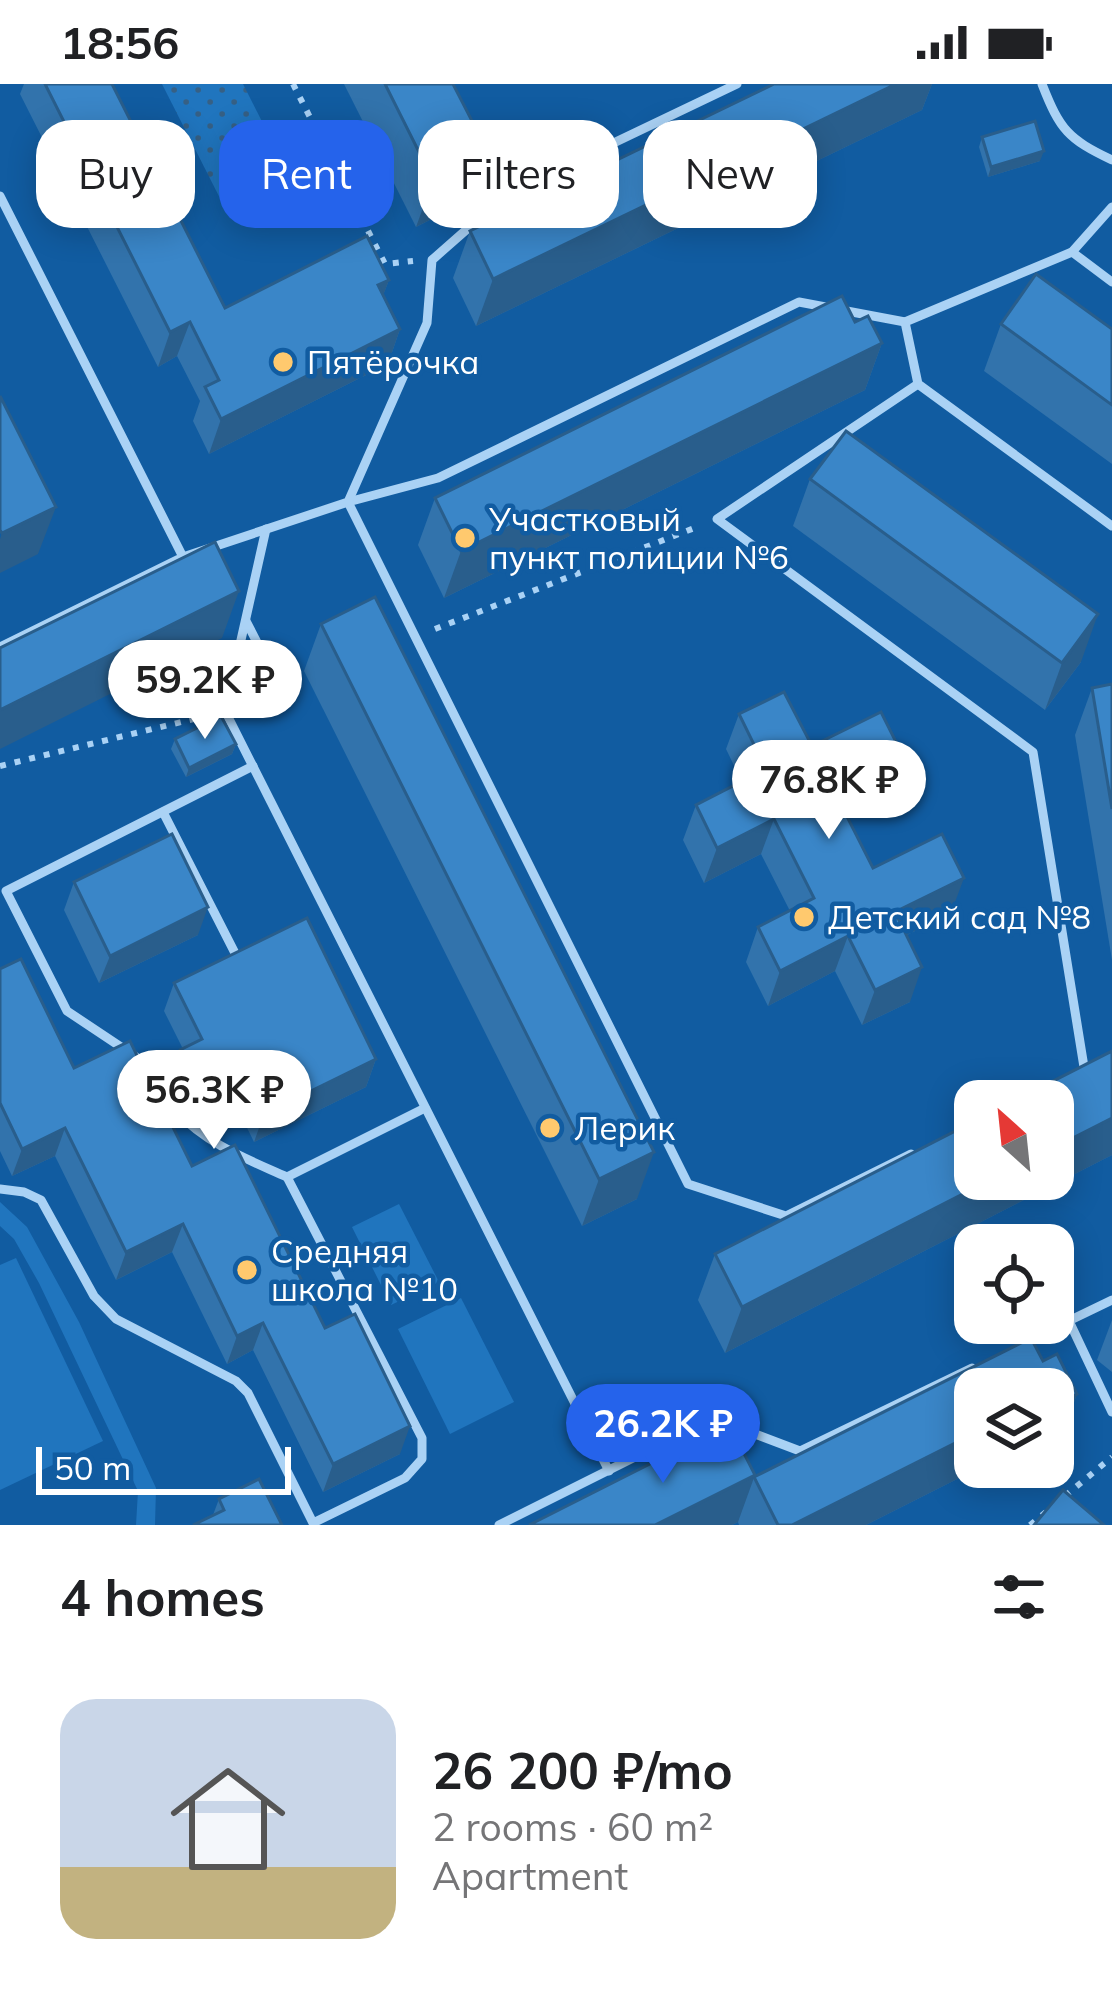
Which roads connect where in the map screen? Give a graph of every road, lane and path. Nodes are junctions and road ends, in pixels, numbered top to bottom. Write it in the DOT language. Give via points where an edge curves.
graph roads {
  1 [pos="737,84"];
  2 [pos="1042,84"];
  3 [pos="619,140"];
  4 [pos="1112,160"];
  5 [pos="0,196"];
  6 [pos="1112,207"];
  7 [pos="468,228"];
  8 [pos="1072,252"];
  9 [pos="1112,282"];
  10 [pos="904,322"];
  11 [pos="918,384"];
  12 [pos="348,502"];
  13 [pos="716,519"];
  14 [pos="1112,526"];
  15 [pos="266,529"];
  16 [pos="183,557"];
  17 [pos="246,621"];
  18 [pos="416,637"];
  19 [pos="0,647"];
  20 [pos="280,687"];
  21 [pos="225,711"];
  22 [pos="0,766"];
  23 [pos="253,766"];
  24 [pos="163,812"];
  25 [pos="3,891"];
  26 [pos="238,958"];
  27 [pos="1098,1064"];
  28 [pos="1084,1067"];
  29 [pos="1067,1076"];
  30 [pos="162,1082"];
  31 [pos="425,1108"];
  32 [pos="177,1112"];
  33 [pos="933,1143"];
  34 [pos="287,1177"];
  35 [pos="0,1189"];
  36 [pos="1112,1300"];
  37 [pos="1074,1319"];
  38 [pos="1074,1332"];
  39 [pos="1021,1344"];
  40 [pos="1006,1351"];
  41 [pos="986,1361"];
  42 [pos="1112,1412"];
  43 [pos="1112,1457"];
  44 [pos="609,1471"];
  45 [pos="1063,1498"];
  46 [pos="1047,1511"];
  47 [pos="314,1524"];
  48 [pos="499,1525"];
  49 [pos="1030,1525"];
  1 -- 3 [label="lane"];
  2 -- 4 [label="lane" via="1075,143"];
  5 -- 16 [label="lane"];
  6 -- 8 [label="lane"];
  7 -- 12 [label="lane" via="432,260 427,323"];
  8 -- 9 [label="lane"];
  8 -- 10 [label="lane"];
  10 -- 11 [label="lane"];
  10 -- 12 [label="lane" via="799,302 437,478"];
  11 -- 13 [label="lane"];
  11 -- 14 [label="lane"];
  12 -- 15 [label="lane"];
  12 -- 18 [label="lane"];
  13 -- 18 [label="path"];
  13 -- 28 [label="lane" via="1033,752"];
  15 -- 16 [label="lane"];
  15 -- 17 [label="lane"];
  16 -- 19 [label="lane"];
  17 -- 20 [label="lane"];
  17 -- 21 [label="lane"];
  18 -- 33 [label="lane" via="688,1184 787,1216"];
  21 -- 22 [label="path"];
  21 -- 23 [label="lane"];
  23 -- 24 [label="lane"];
  23 -- 31 [label="lane"];
  24 -- 25 [label="lane"];
  24 -- 26 [label="lane"];
  25 -- 30 [label="lane" via="68,1011"];
  27 -- 28 [label="lane"];
  28 -- 29 [label="lane"];
  31 -- 34 [label="lane"];
  31 -- 44 [label="lane"];
  32 -- 34 [label="lane" via="222,1148"];
  34 -- 47 [label="lane" via="422,1438 422,1459 405,1478"];
  35 -- 47 [label="lane" via="41,1200 94,1296 116,1318 248,1393"];
  36 -- 37 [label="lane"];
  38 -- 42 [label="lane"];
  39 -- 40 [label="lane"];
  41 -- 44 [label="lane" via="800,1450 713,1418"];
  43 -- 45 [label="path"];
  44 -- 48 [label="lane"];
  46 -- 49 [label="path"];
}
